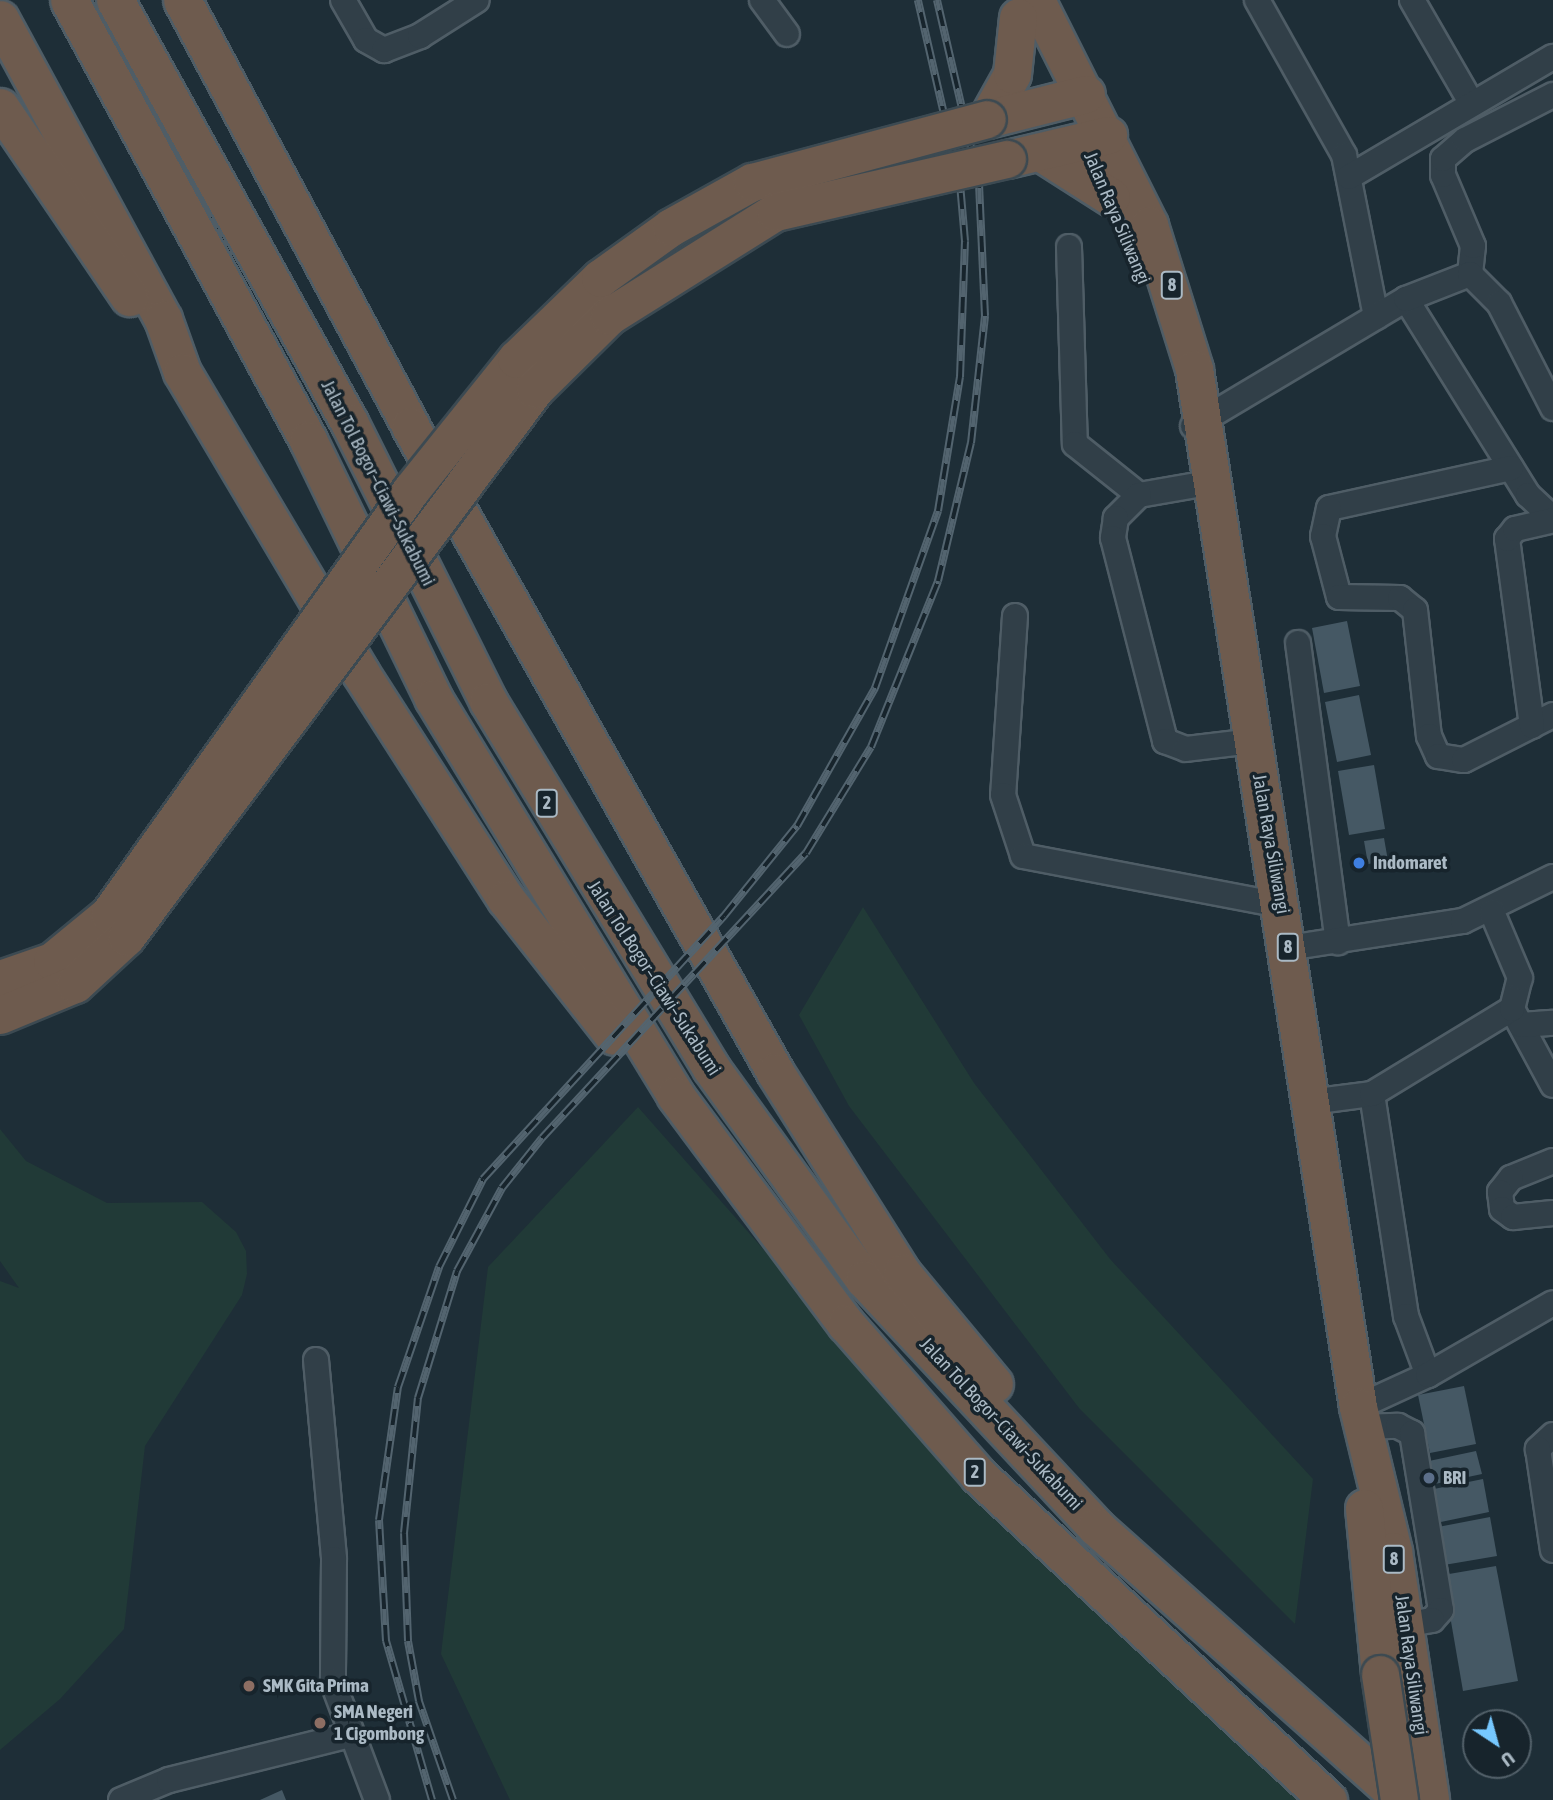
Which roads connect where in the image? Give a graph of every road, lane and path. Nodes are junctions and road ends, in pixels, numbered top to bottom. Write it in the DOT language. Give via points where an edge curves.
graph roads {
  1 [pos="69,0"];
  2 [pos="115,0"];
  3 [pos="182,0"];
  4 [pos="343,0"];
  5 [pos="477,0"];
  6 [pos="762,0"];
  7 [pos="1257,0"];
  8 [pos="1412,0"];
  9 [pos="1021,6"];
  10 [pos="0,19"];
  11 [pos="787,34"];
  12 [pos="1553,57"];
  13 [pos="1553,95"];
  14 [pos="1075,99"];
  15 [pos="1472,104"];
  16 [pos="0,107"];
  17 [pos="987,119"];
  18 [pos="1096,139"];
  19 [pos="1024,155"];
  20 [pos="1349,177"];
  21 [pos="1111,197"];
  22 [pos="1069,247"];
  23 [pos="1470,274"];
  24 [pos="1406,299"];
  25 [pos="1376,317"];
  26 [pos="182,372"];
  27 [pos="1553,408"];
  28 [pos="1198,431"];
  29 [pos="1511,468"];
  30 [pos="1208,483"];
  31 [pos="1139,495"];
  32 [pos="1553,519"];
  33 [pos="1015,616"];
  34 [pos="1298,643"];
  35 [pos="1543,721"];
  36 [pos="1253,741"];
  37 [pos="1553,877"];
  38 [pos="1281,905"];
  39 [pos="1492,912"];
  40 [pos="1338,942"];
  41 [pos="1288,948"];
  42 [pos="0,979"];
  43 [pos="0,1016"];
  44 [pos="1516,1017"];
  45 [pos="1553,1023"];
  46 [pos="1553,1085"];
  47 [pos="1372,1094"];
  48 [pos="675,1095"];
  49 [pos="1311,1102"];
  50 [pos="1553,1161"];
  51 [pos="1553,1213"];
  52 [pos="1553,1304"];
  53 [pos="316,1360"];
  54 [pos="1428,1375"];
  55 [pos="1362,1428"];
  56 [pos="1553,1435"];
  57 [pos="1096,1527"];
  58 [pos="1553,1550"];
  59 [pos="1405,1625"];
  60 [pos="1396,1672"];
  61 [pos="349,1735"];
  62 [pos="121,1800"];
  63 [pos="377,1800"];
  64 [pos="1328,1800"];
  65 [pos="1400,1800"];
  66 [pos="1430,1800"];
  1 -- 48 [label="highway, 2" via="308,440 433,698"];
  2 -- 57 [label="highway, Jalan Tol Bogor–Ciawi–Sukabumi / 2" via="349,422 488,701 703,1056 864,1279"];
  3 -- 57 [label="highway" via="410,425 775,1072 902,1273 1073,1470 1087,1490"];
  4 -- 5 [label="street" via="366,40 384,50 421,36"];
  6 -- 11 [label="street"];
  7 -- 20 [label="street" via="1344,155"];
  8 -- 15 [label="street"];
  9 -- 14 [label="highway, Jalan Raya Siliwangi / 8"];
  9 -- 17 [label="highway" via="1012,74"];
  10 -- 26 [label="highway" via="163,319"];
  12 -- 15 [label="street"];
  13 -- 23 [label="street" via="1465,140 1443,159 1443,175 1474,246"];
  14 -- 17 [label="highway"];
  14 -- 18 [label="highway, Jalan Raya Siliwangi / 8"];
  15 -- 20 [label="street"];
  16 -- 26 [label="highway"];
  17 -- 42 [label="highway, bridge" via="752,182 671,227 600,278 516,359 411,491 109,914 52,961"];
  18 -- 19 [label="highway"];
  18 -- 21 [label="highway, Jalan Raya Siliwangi / 8"];
  18 -- 28 [label="highway, Jalan Raya Siliwangi / 8" via="1176,297"];
  19 -- 21 [label="highway"];
  19 -- 43 [label="highway, bridge" via="775,212 609,316 535,389 126,937 75,984"];
  20 -- 25 [label="street" via="1353,226"];
  21 -- 28 [label="highway, Jalan Raya Siliwangi / 8"];
  22 -- 31 [label="street" via="1075,444"];
  23 -- 24 [label="street"];
  23 -- 27 [label="street" via="1499,303"];
  24 -- 25 [label="street"];
  24 -- 29 [label="street"];
  25 -- 28 [label="street"];
  26 -- 48 [label="highway" via="360,671 506,899 626,1050"];
  28 -- 30 [label="highway, Jalan Raya Siliwangi / 8"];
  29 -- 32 [label="street" via="1534,504"];
  29 -- 35 [label="street" via="1329,508 1323,536 1339,597 1400,598 1415,610 1429,736 1438,756 1464,760"];
  30 -- 31 [label="street"];
  30 -- 36 [label="highway, Jalan Raya Siliwangi / 8"];
  31 -- 36 [label="street" via="1116,518 1113,538 1161,732 1171,748"];
  32 -- 35 [label="street" via="1515,529 1507,540"];
  33 -- 38 [label="street" via="1003,795 1023,856"];
  34 -- 40 [label="street"];
  36 -- 38 [label="highway, Jalan Raya Siliwangi / 8"];
  37 -- 39 [label="street"];
  38 -- 41 [label="highway, Jalan Raya Siliwangi / 8"];
  39 -- 40 [label="street"];
  39 -- 44 [label="street" via="1520,978"];
  40 -- 41 [label="street"];
  41 -- 49 [label="highway, Jalan Raya Siliwangi / 8"];
  44 -- 45 [label="street"];
  44 -- 46 [label="street"];
  44 -- 47 [label="street"];
  47 -- 49 [label="street"];
  47 -- 54 [label="street" via="1406,1316"];
  48 -- 64 [label="highway, 2" via="846,1324 978,1475"];
  49 -- 55 [label="highway, Jalan Raya Siliwangi / 8"];
  50 -- 51 [label="street" via="1511,1178 1500,1192 1507,1215"];
  52 -- 54 [label="street"];
  53 -- 61 [label="street" via="334,1559 333,1683"];
  54 -- 55 [label="street"];
  55 -- 59 [label="highway, Jalan Raya Siliwangi / 8" via="1385,1516"];
  55 -- 59 [label="street" via="1398,1426 1412,1433 1441,1610 1432,1620"];
  55 -- 60 [label="highway, Jalan Raya Siliwangi / 8" via="1365,1527"];
  56 -- 58 [label="street" via="1538,1449"];
  57 -- 65 [label="highway, Jalan Tol Bogor–Ciawi–Sukabumi / 2"];
  59 -- 60 [label="highway, Jalan Raya Siliwangi / 8"];
  60 -- 65 [label="highway, Jalan Raya Siliwangi / 8, bridge"];
  60 -- 66 [label="highway, Jalan Raya Siliwangi / 8"];
  61 -- 62 [label="street" via="169,1780"];
  61 -- 63 [label="street"];
}
